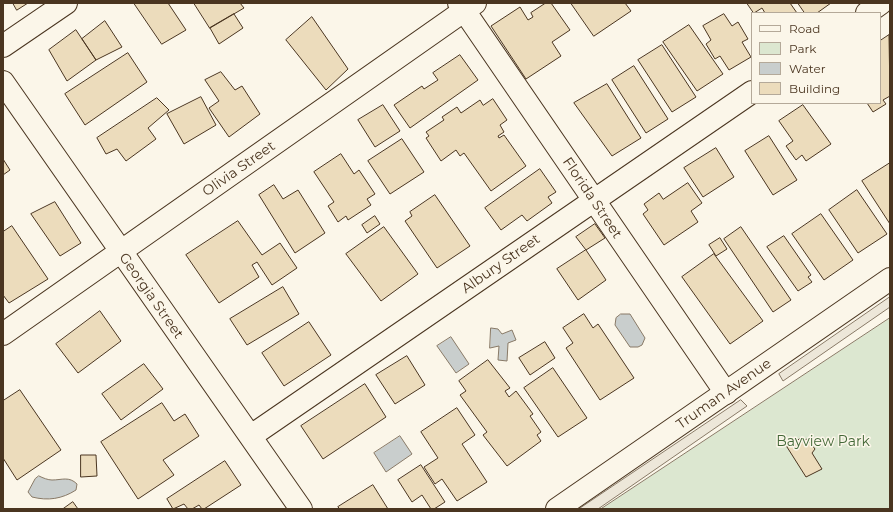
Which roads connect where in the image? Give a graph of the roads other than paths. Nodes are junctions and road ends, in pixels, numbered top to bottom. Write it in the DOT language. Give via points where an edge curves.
graph roads {
  1 [pos="66,3"];
  2 [pos="881,3"];
  3 [pos="466,6"];
  4 [pos="868,12"];
  5 [pos="3,46"];
  6 [pos="3,82"];
  7 [pos="751,93"];
  8 [pos="593,200"];
  9 [pos="121,253"];
  10 [pos="890,279"];
  11 [pos="3,334"];
  12 [pos="726,393"];
  13 [pos="251,436"];
  14 [pos="301,509"];
  15 [pos="557,509"];
  1 -- 5 [label="street"];
  2 -- 4 [label="street"];
  3 -- 8 [label="street, Florida Street"];
  3 -- 9 [label="street, Olivia Street"];
  6 -- 9 [label="street, Georgia Street"];
  7 -- 8 [label="street, Albury Street"];
  8 -- 12 [label="street, Florida Street"];
  8 -- 13 [label="street, Albury Street"];
  9 -- 11 [label="street, Olivia Street"];
  9 -- 13 [label="street, Georgia Street"];
  10 -- 12 [label="street, Truman Avenue"];
  12 -- 15 [label="street, Truman Avenue"];
  13 -- 14 [label="street, Georgia Street"];
}
